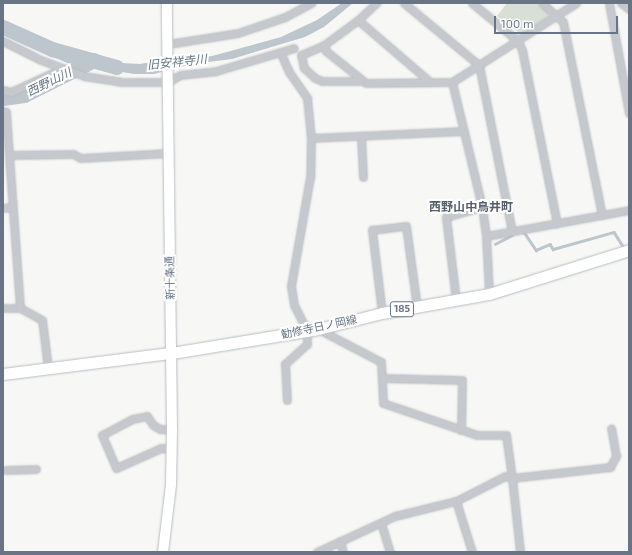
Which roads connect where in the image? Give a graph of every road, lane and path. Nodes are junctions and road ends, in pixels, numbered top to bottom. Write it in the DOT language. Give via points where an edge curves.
graph roads {
  1 [pos="167,3"];
  2 [pos="311,3"];
  3 [pos="376,3"];
  4 [pos="404,3"];
  5 [pos="472,3"];
  6 [pos="542,3"];
  7 [pos="576,3"];
  8 [pos="609,3"];
  9 [pos="621,3"];
  10 [pos="629,9"];
  11 [pos="558,16"];
  12 [pos="358,20"];
  13 [pos="3,41"];
  14 [pos="518,41"];
  15 [pos="168,44"];
  16 [pos="324,45"];
  17 [pos="294,48"];
  18 [pos="281,54"];
  19 [pos="479,65"];
  20 [pos="63,68"];
  21 [pos="168,79"];
  22 [pos="361,81"];
  23 [pos="430,82"];
  24 [pos="452,82"];
  25 [pos="3,90"];
  26 [pos="3,111"];
  27 [pos="629,113"];
  28 [pos="464,131"];
  29 [pos="361,136"];
  30 [pos="311,138"];
  31 [pos="169,153"];
  32 [pos="9,155"];
  33 [pos="363,177"];
  34 [pos="12,207"];
  35 [pos="482,207"];
  36 [pos="3,208"];
  37 [pos="629,210"];
  38 [pos="602,215"];
  39 [pos="557,223"];
  40 [pos="512,231"];
  41 [pos="486,236"];
  42 [pos="628,253"];
  43 [pos="489,294"];
  44 [pos="456,300"];
  45 [pos="417,306"];
  46 [pos="3,308"];
  47 [pos="20,308"];
  48 [pos="382,313"];
  49 [pos="312,330"];
  50 [pos="171,352"];
  51 [pos="48,368"];
  52 [pos="3,374"];
  53 [pos="383,378"];
  54 [pos="287,400"];
  55 [pos="611,428"];
  56 [pos="172,430"];
  57 [pos="461,430"];
  58 [pos="171,449"];
  59 [pos="36,468"];
  60 [pos="6,470"];
  61 [pos="512,478"];
  62 [pos="456,501"];
  63 [pos="381,523"];
  64 [pos="340,541"];
  65 [pos="163,552"];
  66 [pos="317,552"];
  67 [pos="344,552"];
  68 [pos="390,552"];
  69 [pos="472,552"];
  70 [pos="520,552"];
  1 -- 15 [label="main road, 新十条通"];
  2 -- 15 [label="street" via="286,17 238,33"];
  3 -- 12 [label="street"];
  4 -- 19 [label="street"];
  5 -- 14 [label="street"];
  6 -- 11 [label="street"];
  7 -- 11 [label="street"];
  8 -- 27 [label="street"];
  9 -- 10 [label="street"];
  11 -- 14 [label="street"];
  11 -- 38 [label="street" via="563,22"];
  12 -- 16 [label="street"];
  12 -- 23 [label="street"];
  13 -- 20 [label="street"];
  14 -- 19 [label="street"];
  14 -- 39 [label="street" via="522,50"];
  15 -- 21 [label="main road, 新十条通"];
  16 -- 22 [label="street" via="326,51"];
  16 -- 22 [label="street" via="301,55 302,63 309,74 322,81"];
  17 -- 18 [label="street"];
  18 -- 21 [label="street" via="216,71"];
  18 -- 30 [label="street" via="289,72 307,98"];
  19 -- 24 [label="street"];
  19 -- 40 [label="street"];
  20 -- 21 [label="street" via="100,80"];
  20 -- 25 [label="street" via="10,92"];
  21 -- 31 [label="main road, 新十条通"];
  22 -- 23 [label="street"];
  23 -- 24 [label="street"];
  24 -- 28 [label="street"];
  26 -- 32 [label="street" via="6,112"];
  28 -- 29 [label="street"];
  28 -- 35 [label="street"];
  29 -- 30 [label="street"];
  29 -- 33 [label="street"];
  30 -- 49 [label="street" via="310,177 291,286 294,305"];
  31 -- 32 [label="street" via="81,158 73,154"];
  31 -- 50 [label="main road, 新十条通"];
  32 -- 34 [label="street"];
  34 -- 36 [label="street"];
  34 -- 47 [label="street"];
  35 -- 41 [label="street"];
  35 -- 44 [label="street" via="446,217"];
  37 -- 38 [label="street"];
  38 -- 39 [label="street"];
  39 -- 40 [label="street"];
  40 -- 41 [label="street"];
  41 -- 43 [label="street"];
  42 -- 43 [label="main road, 勧修寺日ノ岡線 / 185"];
  43 -- 44 [label="main road, 勧修寺日ノ岡線 / 185"];
  44 -- 45 [label="main road, 勧修寺日ノ岡線 / 185"];
  45 -- 48 [label="main road, 勧修寺日ノ岡線 / 185"];
  45 -- 48 [label="street" via="406,226 372,230"];
  46 -- 47 [label="street"];
  47 -- 51 [label="street" via="42,320"];
  48 -- 49 [label="main road, 勧修寺日ノ岡線 / 185"];
  49 -- 50 [label="main road, 勧修寺日ノ岡線 / 185"];
  49 -- 53 [label="street" via="381,362"];
  49 -- 54 [label="street" via="307,344 285,364"];
  50 -- 51 [label="main road, 勧修寺日ノ岡線 / 185"];
  50 -- 56 [label="main road, 新十条通"];
  51 -- 52 [label="main road, 勧修寺日ノ岡線 / 185"];
  53 -- 57 [label="street" via="383,403"];
  53 -- 57 [label="street" via="462,380"];
  55 -- 61 [label="street" via="616,456 610,467"];
  56 -- 58 [label="main road, 新十条通"];
  56 -- 58 [label="street" via="160,429 153,425 147,416 132,419 102,435 116,468 161,448"];
  57 -- 61 [label="street" via="477,435 506,435"];
  58 -- 65 [label="main road, 新十条通" via="171,485"];
  59 -- 60 [label="street"];
  61 -- 62 [label="street" via="505,476 485,484"];
  61 -- 70 [label="street"];
  62 -- 63 [label="street" via="395,516"];
  62 -- 69 [label="street"];
  63 -- 64 [label="street"];
  63 -- 68 [label="street"];
  64 -- 66 [label="street"];
  64 -- 67 [label="street"];
}
